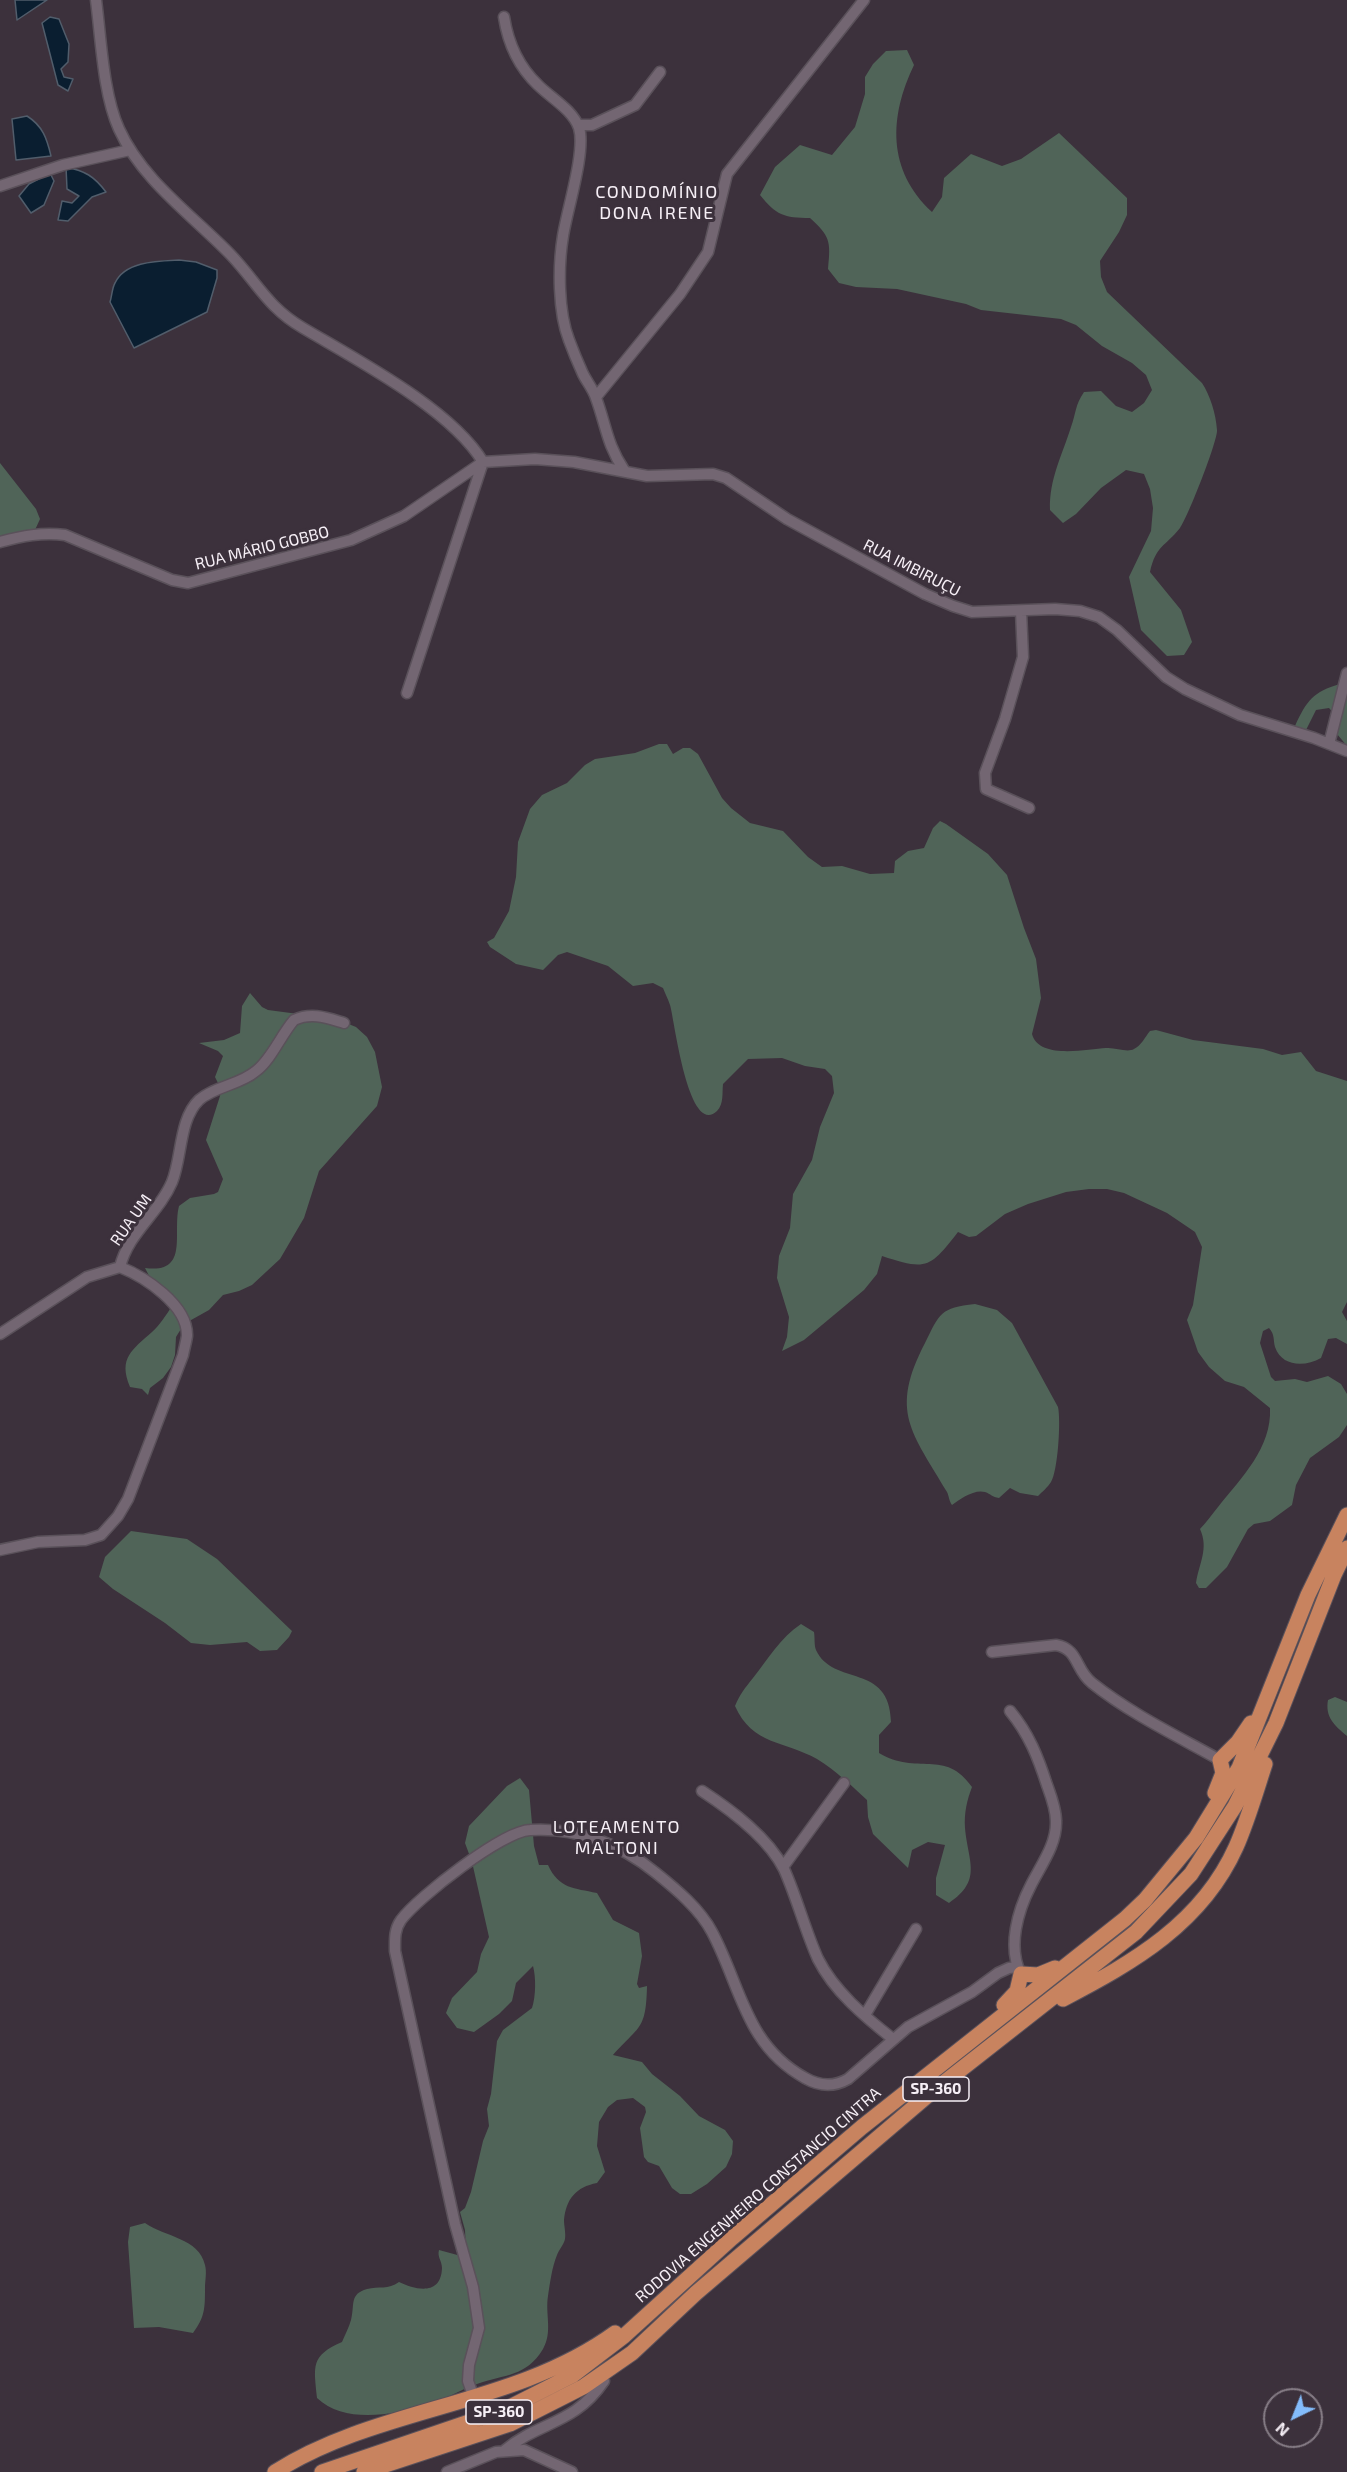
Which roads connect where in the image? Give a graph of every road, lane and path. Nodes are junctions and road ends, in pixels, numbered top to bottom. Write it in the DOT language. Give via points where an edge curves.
graph roads {
  1 [pos="96,0"];
  2 [pos="864,0"];
  3 [pos="504,17"];
  4 [pos="660,72"];
  5 [pos="578,125"];
  6 [pos="130,150"];
  7 [pos="0,186"];
  8 [pos="596,397"];
  9 [pos="483,462"];
  10 [pos="624,470"];
  11 [pos="0,542"];
  12 [pos="1021,610"];
  13 [pos="1347,673"];
  14 [pos="407,693"];
  15 [pos="1329,744"];
  16 [pos="1347,751"];
  17 [pos="1029,808"];
  18 [pos="344,1023"];
  19 [pos="120,1267"];
  20 [pos="0,1334"];
  21 [pos="1347,1515"];
  22 [pos="1347,1548"];
  23 [pos="0,1550"];
  24 [pos="1347,1562"];
  25 [pos="1334,1575"];
  26 [pos="992,1652"];
  27 [pos="1269,1695"];
  28 [pos="1010,1711"];
  29 [pos="1275,1723"];
  30 [pos="1220,1761"];
  31 [pos="844,1783"];
  32 [pos="702,1791"];
  33 [pos="1196,1838"];
  34 [pos="783,1867"];
  35 [pos="916,1929"];
  36 [pos="1072,1962"];
  37 [pos="1020,1971"];
  38 [pos="865,2015"];
  39 [pos="1031,2016"];
  40 [pos="982,2030"];
  41 [pos="893,2039"];
  42 [pos="653,2309"];
  43 [pos="632,2353"];
  44 [pos="604,2381"];
  45 [pos="474,2398"];
  46 [pos="504,2451"];
  47 [pos="274,2472"];
  48 [pos="322,2472"];
  49 [pos="364,2472"];
  50 [pos="398,2472"];
  51 [pos="447,2472"];
  52 [pos="572,2472"];
  1 -- 6 [label="street" via="111,105"];
  2 -- 8 [label="street" via="727,174 708,252 697,271"];
  3 -- 5 [label="street" via="513,51 521,64"];
  4 -- 5 [label="street" via="635,105 592,124"];
  5 -- 8 [label="street" via="579,157 562,238 560,298 567,337"];
  6 -- 7 [label="street" via="63,165"];
  6 -- 9 [label="street" via="176,203 232,256 265,299 299,326 426,405 474,446"];
  8 -- 10 [label="street" via="612,453"];
  9 -- 10 [label="street, RUA IMBIRUÇU" via="535,459"];
  9 -- 11 [label="street, RUA MÁRIO GOBBO" via="404,516 351,540 198,581 172,580 65,535 50,533"];
  9 -- 14 [label="street"];
  10 -- 12 [label="street, RUA IMBIRUÇU" via="647,476 713,474 726,478 787,519 925,594 972,612"];
  12 -- 15 [label="street, RUA IMBIRUÇU" via="1080,611 1099,617 1185,689 1240,715"];
  12 -- 17 [label="street" via="1023,657 984,781 986,789"];
  13 -- 15 [label="street"];
  15 -- 16 [label="street, RUA IMBIRUÇU"];
  18 -- 19 [label="street, RUA UM" via="320,1016 294,1020 257,1071 198,1102 182,1138 177,1172 167,1194 130,1242"];
  19 -- 20 [label="street" via="87,1277"];
  19 -- 23 [label="street, RUA UM" via="142,1276 164,1294 185,1324 187,1336 128,1499 101,1535"];
  21 -- 27 [label="highway, RODOVIA ENGENHEIRO CONSTANCIO CINTRA / SP-360" via="1308,1595"];
  22 -- 25 [label="highway, RODOVIA ENGENHEIRO CONSTANCIO CINTRA / SP-360"];
  24 -- 25 [label="highway"];
  25 -- 29 [label="highway, RODOVIA ENGENHEIRO CONSTANCIO CINTRA / SP-360"];
  26 -- 30 [label="street" via="1066,1647 1085,1678 1112,1699"];
  27 -- 30 [label="highway" via="1238,1742"];
  27 -- 33 [label="highway, RODOVIA ENGENHEIRO CONSTANCIO CINTRA / SP-360" via="1239,1768"];
  28 -- 37 [label="street" via="1035,1749 1056,1821 1053,1841 1025,1896 1018,1921 1014,1947"];
  29 -- 39 [label="highway, RODOVIA ENGENHEIRO CONSTANCIO CINTRA / SP-360" via="1235,1806 1191,1874 1136,1932"];
  29 -- 39 [label="highway" via="1236,1847 1215,1886 1167,1937"];
  30 -- 33 [label="highway" via="1220,1783"];
  31 -- 34 [label="street"];
  32 -- 34 [label="street" via="732,1811"];
  33 -- 36 [label="highway, RODOVIA ENGENHEIRO CONSTANCIO CINTRA / SP-360" via="1145,1900"];
  34 -- 38 [label="street" via="819,1960 832,1981"];
  35 -- 38 [label="street"];
  36 -- 37 [label="highway" via="1038,1976"];
  36 -- 40 [label="highway, RODOVIA ENGENHEIRO CONSTANCIO CINTRA / SP-360"];
  37 -- 40 [label="highway" via="1017,1991"];
  37 -- 41 [label="street" via="1009,1968 998,1973"];
  38 -- 41 [label="street"];
  39 -- 43 [label="highway, RODOVIA ENGENHEIRO CONSTANCIO CINTRA / SP-360" via="841,2168"];
  40 -- 42 [label="highway, RODOVIA ENGENHEIRO CONSTANCIO CINTRA / SP-360" via="862,2127"];
  41 -- 45 [label="street" via="838,2085 809,2080 791,2070 760,2038 747,2016 704,1918 657,1873 605,1841 570,1833 527,1830 510,1836 449,1876 400,1922 395,1933 395,1951 455,2224 473,2287 479,2328 468,2381"];
  42 -- 45 [label="highway" via="575,2356 507,2388"];
  42 -- 48 [label="highway, RODOVIA ENGENHEIRO CONSTANCIO CINTRA / SP-360" via="597,2358 546,2391 464,2425"];
  43 -- 44 [label="highway"];
  43 -- 49 [label="highway, RODOVIA ENGENHEIRO CONSTANCIO CINTRA / SP-360" via="583,2387 510,2424"];
  44 -- 46 [label="street" via="580,2408"];
  44 -- 50 [label="highway" via="583,2397 519,2430"];
  45 -- 47 [label="highway" via="336,2440"];
  46 -- 51 [label="street"];
  46 -- 52 [label="street" via="530,2451"];
}
